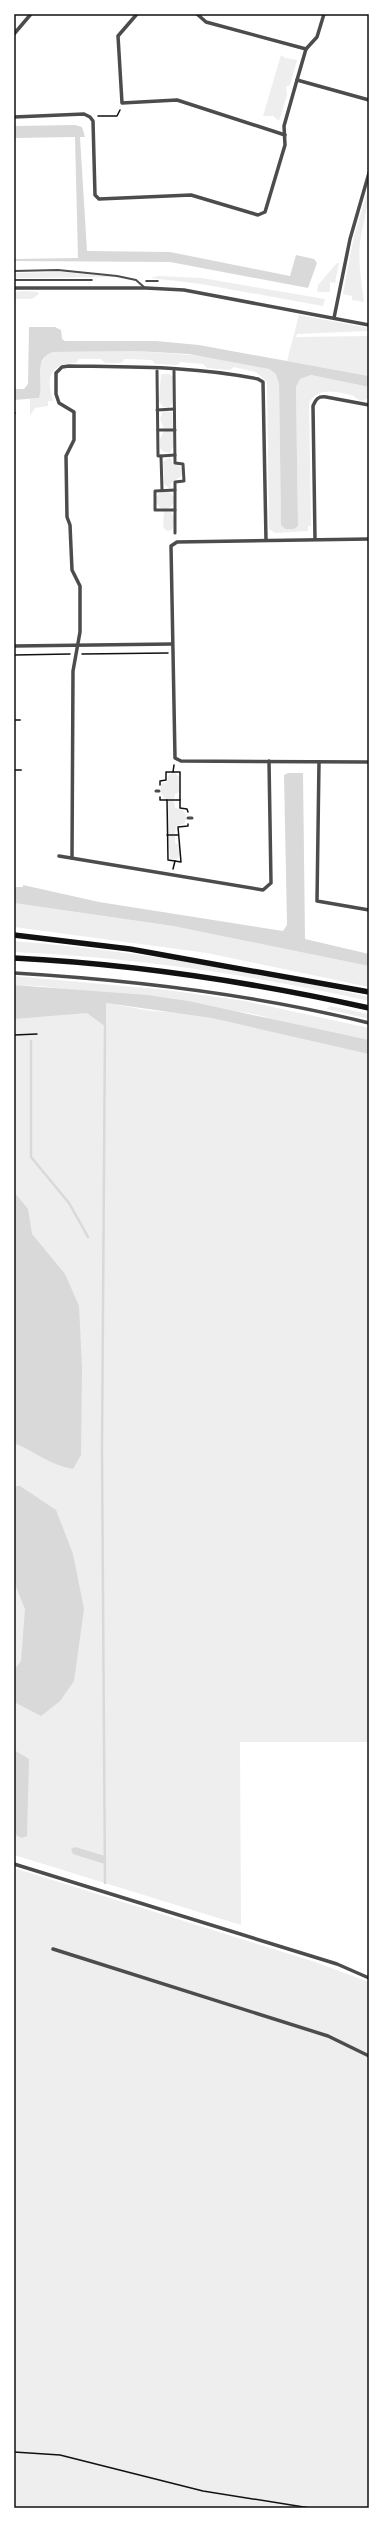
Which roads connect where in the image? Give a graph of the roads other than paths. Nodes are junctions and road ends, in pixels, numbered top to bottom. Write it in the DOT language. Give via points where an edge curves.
graph roads {
  1 [pos="31,14"];
  2 [pos="138,14"];
  3 [pos="197,14"];
  4 [pos="324,14"];
  5 [pos="14,34"];
  6 [pos="306,49"];
  7 [pos="297,80"];
  8 [pos="369,100"];
  9 [pos="14,117"];
  10 [pos="284,135"];
  11 [pos="369,173"];
  12 [pos="14,271"];
  13 [pos="14,288"];
  14 [pos="146,288"];
  15 [pos="334,318"];
  16 [pos="369,325"];
  17 [pos="174,370"];
  18 [pos="157,371"];
  19 [pos="369,405"];
  20 [pos="174,409"];
  21 [pos="157,410"];
  22 [pos="158,430"];
  23 [pos="175,430"];
  24 [pos="175,455"];
  25 [pos="161,456"];
  26 [pos="162,490"];
  27 [pos="175,490"];
  28 [pos="176,510"];
  29 [pos="175,533"];
  30 [pos="315,539"];
  31 [pos="369,539"];
  32 [pos="266,540"];
  33 [pos="172,644"];
  34 [pos="78,645"];
  35 [pos="14,646"];
  36 [pos="14,720"];
  37 [pos="20,720"];
  38 [pos="269,761"];
  39 [pos="320,762"];
  40 [pos="369,762"];
  41 [pos="14,770"];
  42 [pos="21,770"];
  43 [pos="59,856"];
  44 [pos="72,858"];
  45 [pos="369,910"];
  46 [pos="14,935"];
  47 [pos="14,958"];
  48 [pos="14,973"];
  49 [pos="369,992"];
  50 [pos="369,1008"];
  51 [pos="369,1023"];
  52 [pos="14,1864"];
  53 [pos="53,1949"];
  54 [pos="369,1978"];
  55 [pos="369,2056"];
  1 -- 5 [label="street"];
  2 -- 10 [label="street" via="118,36 122,103 177,100 214,112 224,118"];
  3 -- 6 [label="street" via="206,22 240,33 251,32"];
  4 -- 6 [label="street" via="317,37"];
  6 -- 7 [label="street"];
  7 -- 8 [label="street"];
  7 -- 10 [label="street" via="284,126"];
  9 -- 10 [label="street" via="84,114 90,117 93,121 96,195 99,199 191,196 258,215 265,212 285,145"];
  11 -- 15 [label="street" via="350,240"];
  12 -- 14 [label="lane" via="58,270 117,276 136,280"];
  13 -- 14 [label="street"];
  14 -- 15 [label="street" via="218,296"];
  15 -- 16 [label="street"];
  17 -- 20 [label="street"];
  17 -- 32 [label="street" via="221,372 263,382"];
  17 -- 34 [label="street" via="69,366 62,367 56,374 56,394 59,403 74,412 74,440 66,456 67,517 70,525 72,570 80,586"];
  18 -- 21 [label="street"];
  19 -- 30 [label="street" via="320,396 315,400"];
  20 -- 21 [label="street"];
  20 -- 23 [label="street"];
  21 -- 22 [label="street"];
  22 -- 23 [label="street"];
  22 -- 25 [label="street" via="158,456"];
  23 -- 24 [label="street"];
  24 -- 25 [label="street"];
  24 -- 27 [label="street" via="175,463 183,464 185,472 184,481 175,482"];
  25 -- 26 [label="street"];
  26 -- 27 [label="street"];
  26 -- 28 [label="street" via="155,490 155,510"];
  27 -- 28 [label="street"];
  28 -- 29 [label="street"];
  30 -- 31 [label="street"];
  30 -- 32 [label="street"];
  32 -- 33 [label="street" via="177,542 170,546"];
  33 -- 34 [label="street"];
  33 -- 38 [label="street" via="175,758 181,761"];
  34 -- 35 [label="street"];
  34 -- 44 [label="street" via="73,671"];
  36 -- 37 [label="lane"];
  38 -- 39 [label="street"];
  38 -- 44 [label="street" via="271,883 263,890"];
  39 -- 40 [label="street"];
  39 -- 45 [label="street" via="317,901"];
  41 -- 42 [label="lane"];
  43 -- 44 [label="street"];
  46 -- 49 [label="main road" via="130,949"];
  47 -- 50 [label="main road" via="117,966 216,978"];
  48 -- 51 [label="street" via="115,980 185,989"];
  52 -- 54 [label="street" via="336,1964"];
  53 -- 55 [label="street" via="328,2036"];
}
